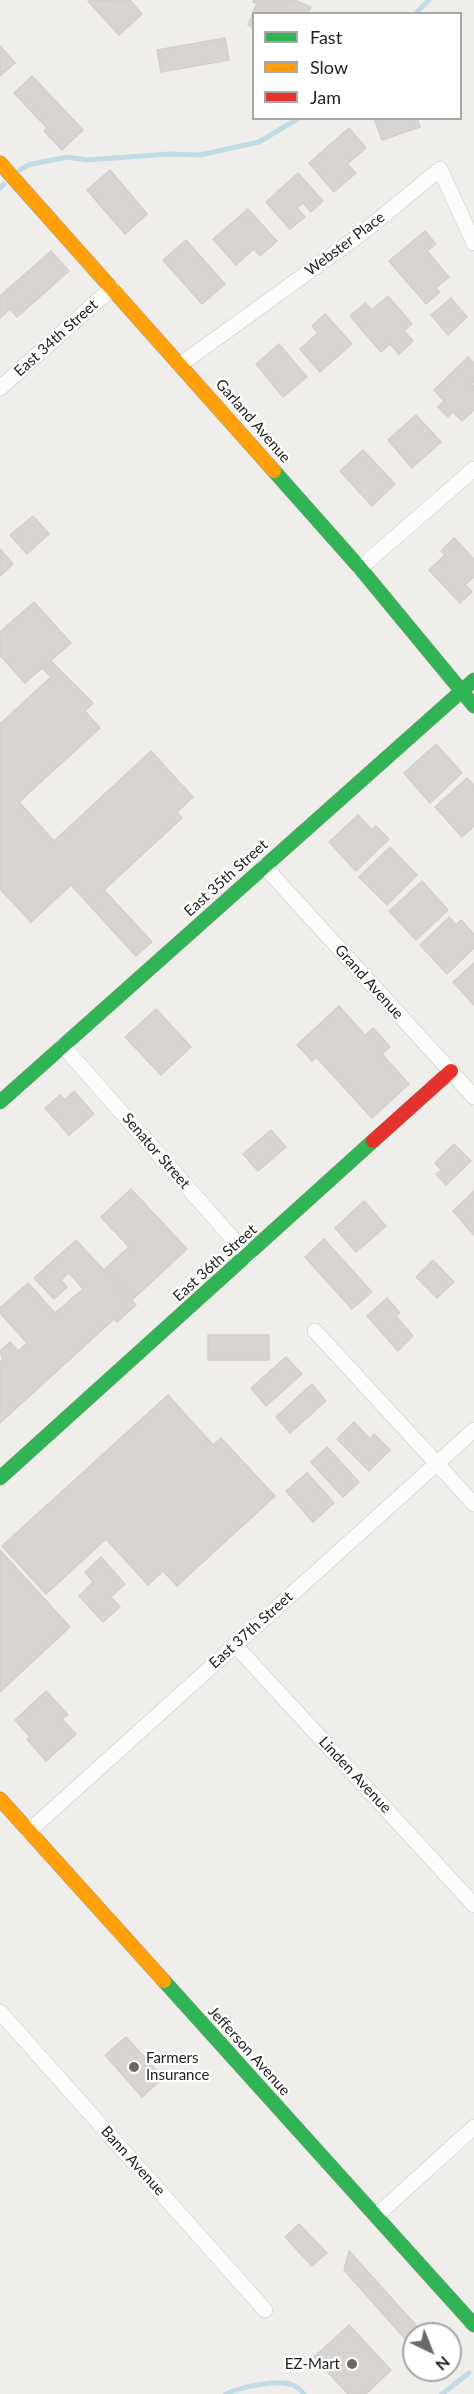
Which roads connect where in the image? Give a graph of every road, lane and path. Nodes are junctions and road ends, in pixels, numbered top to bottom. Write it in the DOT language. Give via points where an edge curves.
graph roads {
  1 [pos="0,163"];
  2 [pos="474,243"];
  3 [pos="112,288"];
  4 [pos="181,364"];
  5 [pos="0,388"];
  6 [pos="474,469"];
  7 [pos="360,568"];
  8 [pos="474,680"];
  9 [pos="460,692"];
  10 [pos="474,706"];
  11 [pos="264,866"];
  12 [pos="63,1046"];
  13 [pos="451,1071"];
  14 [pos="474,1097"];
  15 [pos="0,1102"];
  16 [pos="248,1256"];
  17 [pos="315,1331"];
  18 [pos="474,1430"];
  19 [pos="436,1463"];
  20 [pos="0,1478"];
  21 [pos="474,1504"];
  22 [pos="235,1645"];
  23 [pos="3,1810"];
  24 [pos="29,1831"];
  25 [pos="474,1905"];
  26 [pos="0,2012"];
  27 [pos="474,2127"];
  28 [pos="376,2216"];
  29 [pos="265,2310"];
  30 [pos="474,2325"];
  1 -- 3 [label="street, Garland Avenue"];
  2 -- 4 [label="street, Webster Place" via="440,169 360,234"];
  3 -- 4 [label="street, Garland Avenue"];
  3 -- 5 [label="street, East 34th Street"];
  4 -- 7 [label="street, Garland Avenue"];
  6 -- 7 [label="street"];
  7 -- 9 [label="street, Garland Avenue"];
  8 -- 9 [label="street, East 35th Street"];
  9 -- 10 [label="street, Garland Avenue"];
  9 -- 11 [label="street, East 35th Street"];
  11 -- 12 [label="street, East 35th Street"];
  11 -- 13 [label="street, Grand Avenue"];
  12 -- 15 [label="street, East 35th Street"];
  12 -- 16 [label="street, Senator Street"];
  13 -- 14 [label="street, Grand Avenue"];
  13 -- 16 [label="street, East 36th Street"];
  16 -- 20 [label="street, East 36th Street"];
  17 -- 19 [label="street"];
  18 -- 19 [label="street, East 37th Street"];
  19 -- 21 [label="street"];
  19 -- 22 [label="street, East 37th Street"];
  22 -- 24 [label="street, East 37th Street"];
  22 -- 25 [label="street, Linden Avenue"];
  23 -- 24 [label="street, Jefferson Avenue"];
  24 -- 28 [label="street, Jefferson Avenue"];
  26 -- 29 [label="street, Bann Avenue"];
  27 -- 28 [label="street"];
  28 -- 30 [label="street, Jefferson Avenue"];
}
